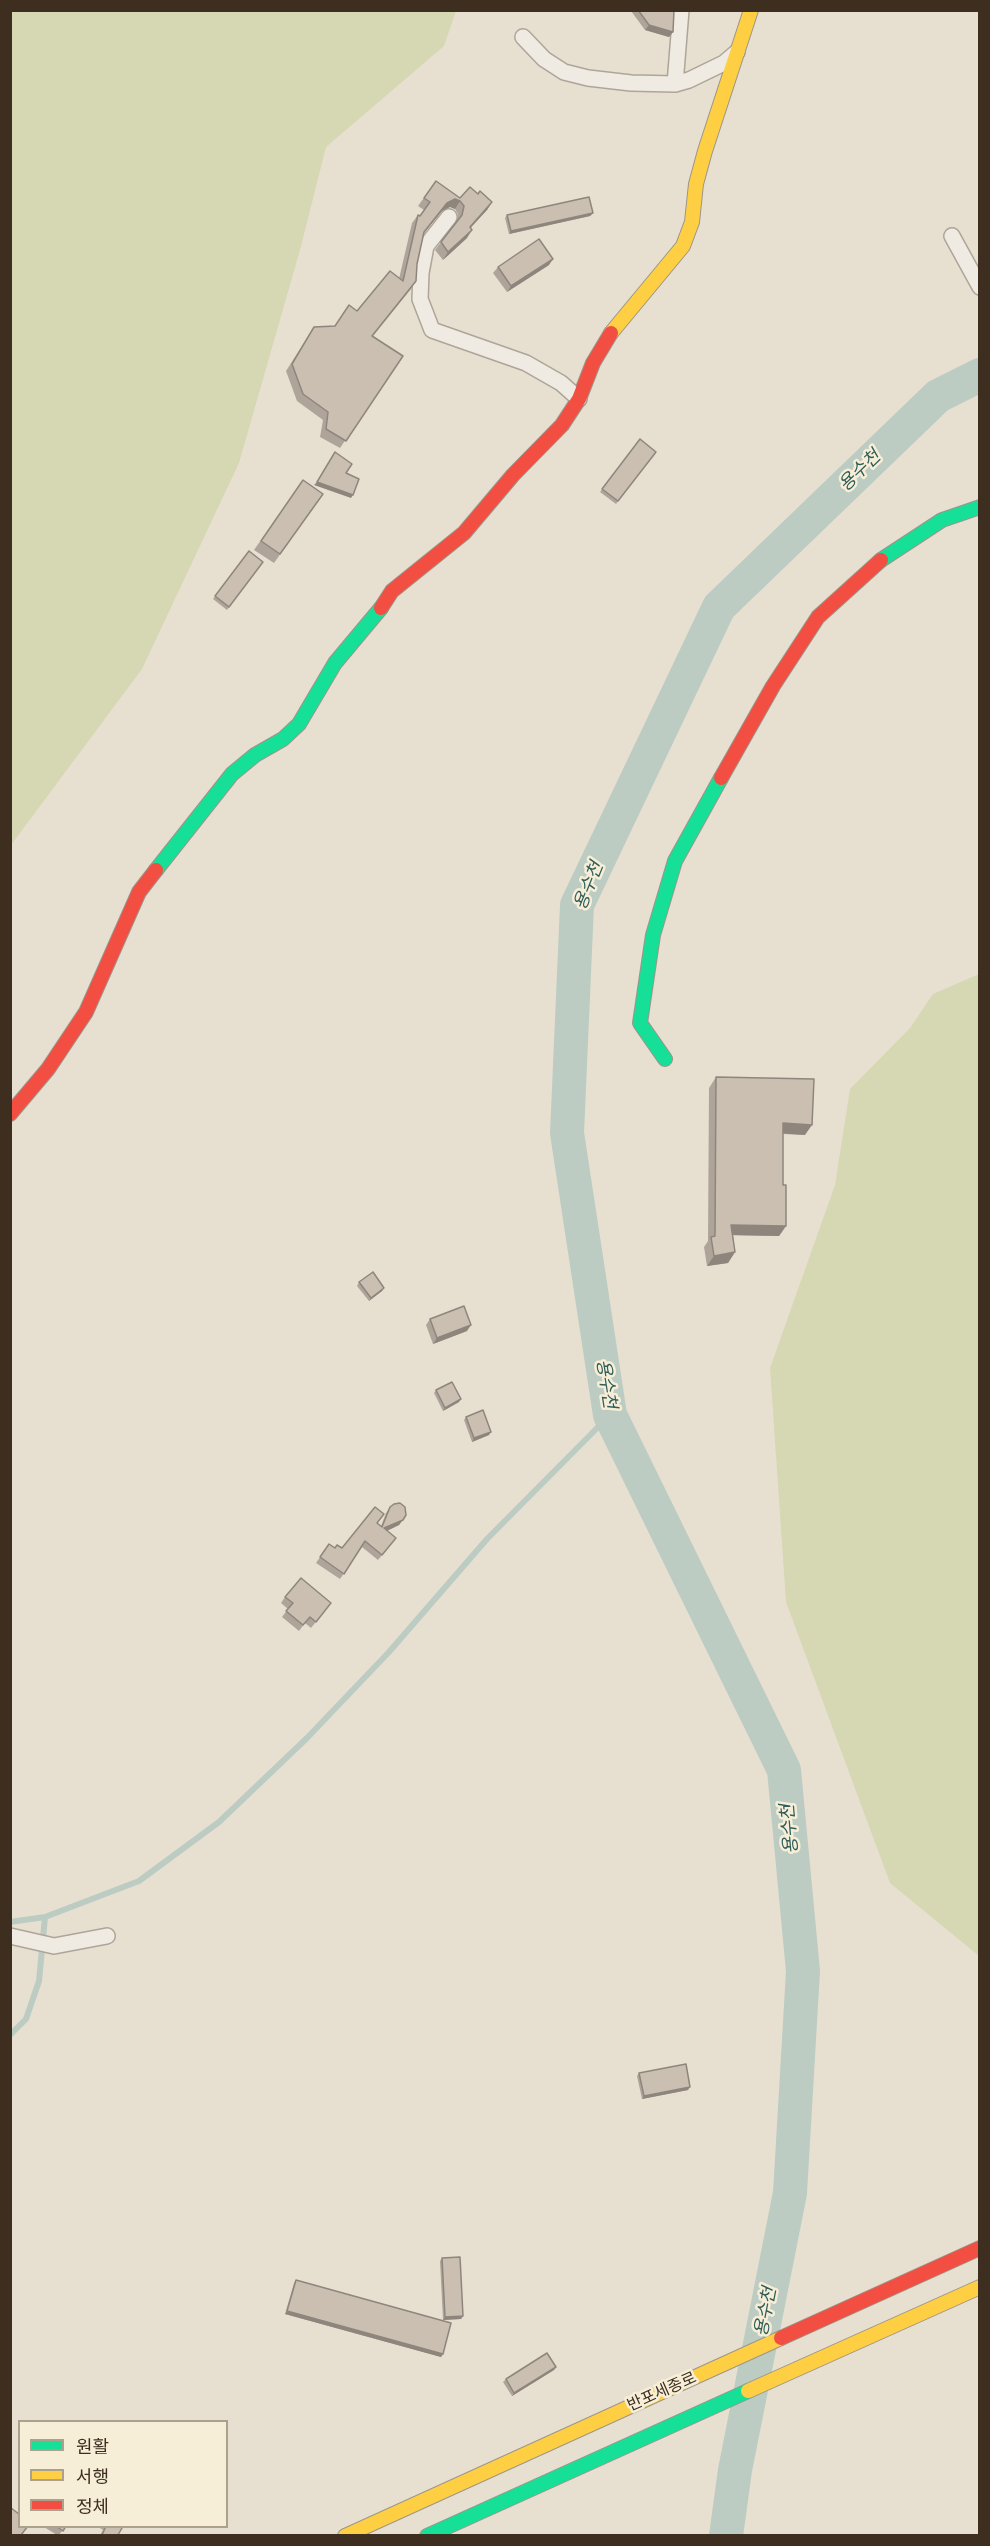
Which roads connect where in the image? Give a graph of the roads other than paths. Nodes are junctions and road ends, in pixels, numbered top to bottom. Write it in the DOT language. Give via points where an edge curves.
graph roads {
  1 [pos="681,10"];
  2 [pos="751,10"];
  3 [pos="523,37"];
  4 [pos="740,50"];
  5 [pos="675,84"];
  6 [pos="449,217"];
  7 [pos="952,236"];
  8 [pos="980,287"];
  9 [pos="579,399"];
  10 [pos="980,507"];
  11 [pos="665,1059"];
  12 [pos="10,1114"];
  13 [pos="10,1936"];
  14 [pos="107,1936"];
  15 [pos="980,2248"];
  16 [pos="980,2287"];
  17 [pos="345,2535"];
  18 [pos="427,2535"];
  1 -- 5 [label="street"];
  2 -- 4 [label="main road"];
  3 -- 5 [label="street" via="544,59 564,72 631,83"];
  4 -- 5 [label="street" via="724,63"];
  4 -- 9 [label="main road" via="705,151 692,222 683,246 616,324 593,363"];
  6 -- 9 [label="street" via="426,246 421,273 420,298 432,330 526,363 561,383"];
  7 -- 8 [label="street"];
  9 -- 12 [label="main road" via="562,425 464,533 392,591 335,663 299,723 283,739 232,774 139,892 86,1012 48,1069"];
  10 -- 11 [label="main road" via="942,520 889,553 818,617 772,686 675,861 653,935 640,1023"];
  13 -- 14 [label="street" via="54,1946"];
  15 -- 17 [label="main road, 반포세종로"];
  16 -- 18 [label="main road, 반포세종로"];
}
